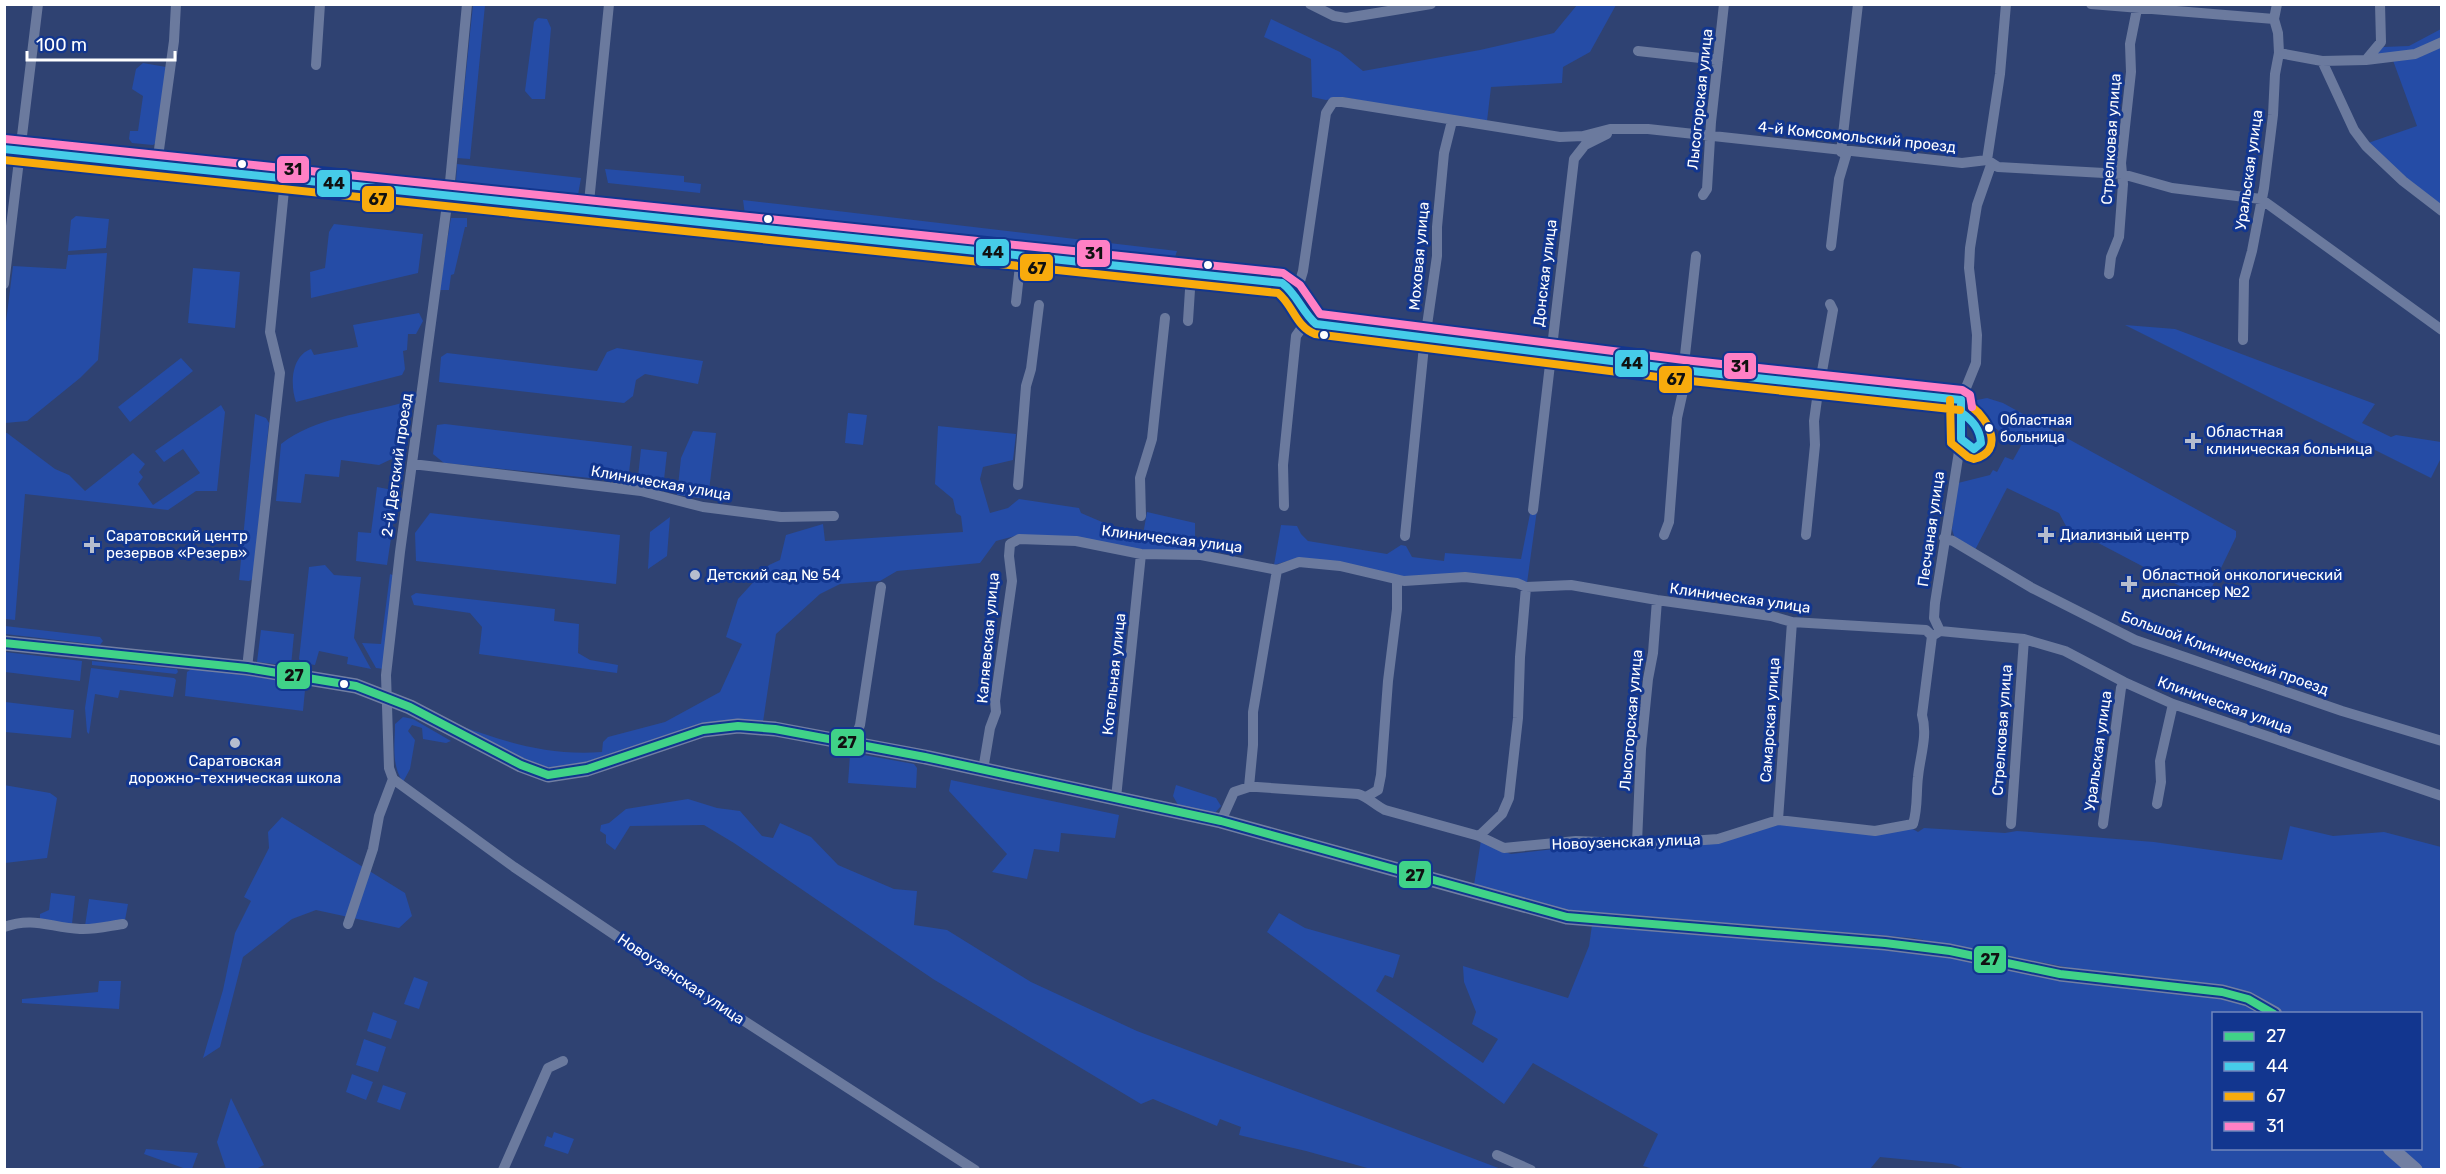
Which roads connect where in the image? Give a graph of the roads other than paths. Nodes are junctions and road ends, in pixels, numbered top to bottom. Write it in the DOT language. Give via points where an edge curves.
graph roads {
  1 [pos="38,4"];
  2 [pos="176,4"];
  3 [pos="320,4"];
  4 [pos="467,4"];
  5 [pos="609,4"];
  6 [pos="1310,4"];
  7 [pos="1431,4"];
  8 [pos="1724,4"];
  9 [pos="1858,4"];
  10 [pos="2006,4"];
  11 [pos="2091,4"];
  12 [pos="2277,4"];
  13 [pos="2380,4"];
  14 [pos="2137,7"];
  15 [pos="2274,19"];
  16 [pos="2442,42"];
  17 [pos="1638,51"];
  18 [pos="2279,53"];
  19 [pos="1718,60"];
  20 [pos="2366,60"];
  21 [pos="2322,61"];
  22 [pos="316,65"];
  23 [pos="1452,121"];
  24 [pos="1610,129"];
  25 [pos="1710,136"];
  26 [pos="4,149"];
  27 [pos="20,150"];
  28 [pos="1844,152"];
  29 [pos="1989,162"];
  30 [pos="157,164"];
  31 [pos="2122,174"];
  32 [pos="280,177"];
  33 [pos="1703,195"];
  34 [pos="448,196"];
  35 [pos="2261,199"];
  36 [pos="2442,211"];
  37 [pos="588,212"];
  38 [pos="1831,246"];
  39 [pos="1022,256"];
  40 [pos="1696,256"];
  41 [pos="1191,274"];
  42 [pos="2109,274"];
  43 [pos="4,284"];
  44 [pos="1292,288"];
  45 [pos="1016,302"];
  46 [pos="1038,304"];
  47 [pos="1830,304"];
  48 [pos="1165,318"];
  49 [pos="1308,319"];
  50 [pos="1188,321"];
  51 [pos="2442,330"];
  52 [pos="1425,339"];
  53 [pos="2243,340"];
  54 [pos="1552,353"];
  55 [pos="1683,370"];
  56 [pos="1821,385"];
  57 [pos="1961,400"];
  58 [pos="412,464"];
  59 [pos="1018,485"];
  60 [pos="1284,506"];
  61 [pos="1533,510"];
  62 [pos="834,516"];
  63 [pos="1141,516"];
  64 [pos="1664,535"];
  65 [pos="1806,535"];
  66 [pos="1405,537"];
  67 [pos="1944,538"];
  68 [pos="1010,544"];
  69 [pos="1141,554"];
  70 [pos="1277,570"];
  71 [pos="1397,580"];
  72 [pos="881,587"];
  73 [pos="1526,587"];
  74 [pos="1657,600"];
  75 [pos="1792,622"];
  76 [pos="1933,632"];
  77 [pos="2024,639"];
  78 [pos="4,643"];
  79 [pos="247,668"];
  80 [pos="2124,682"];
  81 [pos="387,696"];
  82 [pos="2173,704"];
  83 [pos="2442,741"];
  84 [pos="853,743"];
  85 [pos="983,770"];
  86 [pos="393,779"];
  87 [pos="1249,787"];
  88 [pos="2442,796"];
  89 [pos="1366,797"];
  90 [pos="1116,798"];
  91 [pos="2157,804"];
  92 [pos="1778,820"];
  93 [pos="1221,821"];
  94 [pos="2011,824"];
  95 [pos="2103,824"];
  96 [pos="1479,836"];
  97 [pos="1637,843"];
  98 [pos="123,924"];
  99 [pos="348,924"];
  100 [pos="4,927"];
  101 [pos="2271,1012"];
  102 [pos="563,1061"];
  103 [pos="2391,1150"];
  104 [pos="1497,1155"];
  105 [pos="503,1170"];
  106 [pos="975,1170"];
  107 [pos="1531,1170"];
  108 [pos="2415,1170"];
  1 -- 27 [label="street"];
  2 -- 30 [label="street"];
  3 -- 22 [label="street"];
  4 -- 34 [label="street, 2-й Детский проезд"];
  5 -- 37 [label="street"];
  6 -- 7 [label="street" via="1346,18"];
  8 -- 19 [label="street, Лысогорская улица"];
  9 -- 28 [label="street"];
  10 -- 29 [label="street, Песчаная улица"];
  11 -- 14 [label="street"];
  12 -- 15 [label="street, Уральская улица"];
  13 -- 20 [label="street" via="2381,42"];
  14 -- 15 [label="street"];
  14 -- 31 [label="street, Стрелковая улица" via="2130,44"];
  15 -- 18 [label="street, Уральская улица"];
  16 -- 20 [label="street" via="2415,54"];
  17 -- 19 [label="street"];
  18 -- 21 [label="street"];
  18 -- 35 [label="street, Уральская улица"];
  19 -- 25 [label="street, Лысогорская улица"];
  20 -- 21 [label="street"];
  21 -- 36 [label="street" via="2354,130 2366,146"];
  23 -- 24 [label="street, 4-й Комсомольский проезд" via="1560,137"];
  23 -- 44 [label="street, 4-й Комсомольский проезд" via="1333,102 1324,123 1303,271"];
  23 -- 52 [label="street, Моховая улица" via="1444,153 1437,256"];
  24 -- 25 [label="street, 4-й Комсомольский проезд"];
  24 -- 54 [label="street, Донская улица" via="1608,134 1585,145 1574,159"];
  25 -- 28 [label="street, 4-й Комсомольский проезд"];
  25 -- 33 [label="street, Лысогорская улица" via="1707,189"];
  26 -- 27 [label="street"];
  27 -- 30 [label="street"];
  27 -- 43 [label="street"];
  28 -- 29 [label="street, 4-й Комсомольский проезд"];
  28 -- 38 [label="street"];
  29 -- 31 [label="street, 4-й Комсомольский проезд" via="1998,167"];
  29 -- 57 [label="street, Песчаная улица" via="1970,248 1976,363"];
  30 -- 32 [label="street"];
  31 -- 35 [label="street, 4-й Комсомольский проезд" via="2172,188"];
  31 -- 42 [label="street, Стрелковая улица" via="2119,237 2110,257"];
  32 -- 34 [label="street"];
  32 -- 79 [label="street" via="284,190 270,332 280,374"];
  34 -- 37 [label="street"];
  34 -- 58 [label="street, 2-й Детский проезд"];
  35 -- 51 [label="street, 4-й Комсомольский проезд"];
  35 -- 53 [label="street, Уральская улица" via="2244,280"];
  37 -- 39 [label="street"];
  39 -- 41 [label="street"];
  39 -- 45 [label="street"];
  40 -- 55 [label="street"];
  41 -- 44 [label="street" via="1282,283"];
  41 -- 50 [label="street"];
  44 -- 49 [label="street"];
  46 -- 59 [label="street"];
  47 -- 56 [label="street" via="1833,310"];
  48 -- 63 [label="street" via="1152,439 1140,478"];
  49 -- 52 [label="street" via="1316,324"];
  49 -- 60 [label="street" via="1296,336 1283,465"];
  52 -- 54 [label="street"];
  52 -- 66 [label="street, Моховая улица"];
  54 -- 55 [label="street"];
  54 -- 61 [label="street, Донская улица"];
  55 -- 56 [label="street"];
  55 -- 64 [label="street" via="1669,522"];
  56 -- 57 [label="street"];
  56 -- 65 [label="street" via="1814,422"];
  57 -- 67 [label="street, Песчаная улица" via="1962,426"];
  58 -- 62 [label="street, Клиническая улица" via="641,491 703,507 770,516"];
  58 -- 81 [label="street, 2-й Детский проезд" via="386,675"];
  67 -- 76 [label="street, Песчаная улица"];
  67 -- 83 [label="street, Большой Клинический проезд" via="2135,640"];
  68 -- 69 [label="street, Клиническая улица" via="1019,538 1076,542"];
  68 -- 85 [label="street, Каляевская улица" via="1012,581 996,712"];
  69 -- 70 [label="street, Клиническая улица" via="1201,555"];
  69 -- 90 [label="street, Котельная улица"];
  70 -- 71 [label="street, Клиническая улица" via="1299,562 1340,566"];
  70 -- 87 [label="street" via="1253,712"];
  71 -- 73 [label="street, Клиническая улица" via="1465,577"];
  71 -- 89 [label="street" via="1381,775 1378,790"];
  72 -- 84 [label="street" via="861,725"];
  73 -- 74 [label="street, Клиническая улица" via="1570,585"];
  73 -- 96 [label="street" via="1509,798 1502,814"];
  74 -- 75 [label="street, Клиническая улица"];
  74 -- 97 [label="street, Лысогорская улица" via="1641,749"];
  75 -- 76 [label="street, Клиническая улица"];
  75 -- 92 [label="street, Самарская улица"];
  76 -- 77 [label="street, Клиническая улица"];
  76 -- 92 [label="street, Новоузенская улица" via="1913,824 1875,831"];
  77 -- 80 [label="street, Клиническая улица" via="2066,651"];
  77 -- 94 [label="street, Стрелковая улица"];
  78 -- 79 [label="main road"];
  79 -- 81 [label="main road" via="334,681"];
  80 -- 82 [label="street, Клиническая улица"];
  80 -- 95 [label="street, Уральская улица"];
  81 -- 84 [label="main road" via="548,775 587,769 720,727 775,729"];
  81 -- 86 [label="street, 2-й Детский проезд" via="389,768"];
  82 -- 88 [label="street, Клиническая улица"];
  82 -- 91 [label="street" via="2160,761"];
  84 -- 85 [label="main road"];
  85 -- 90 [label="main road"];
  86 -- 99 [label="street, 2-й Детский проезд"];
  86 -- 106 [label="street, Новоузенская улица" via="523,874"];
  87 -- 89 [label="street, Новоузенская улица"];
  87 -- 93 [label="street" via="1234,792"];
  89 -- 96 [label="street, Новоузенская улица" via="1385,810"];
  90 -- 93 [label="main road"];
  92 -- 97 [label="street, Новоузенская улица" via="1718,839"];
  93 -- 101 [label="main road" via="1567,917 1950,951 2060,974 2222,992 2248,999"];
  96 -- 97 [label="street, Новоузенская улица" via="1504,848 1576,841"];
  98 -- 100 [label="street" via="79,929 20,921"];
  102 -- 105 [label="street" via="548,1068"];
  103 -- 108 [label="main road"];
  104 -- 107 [label="street"];
}
